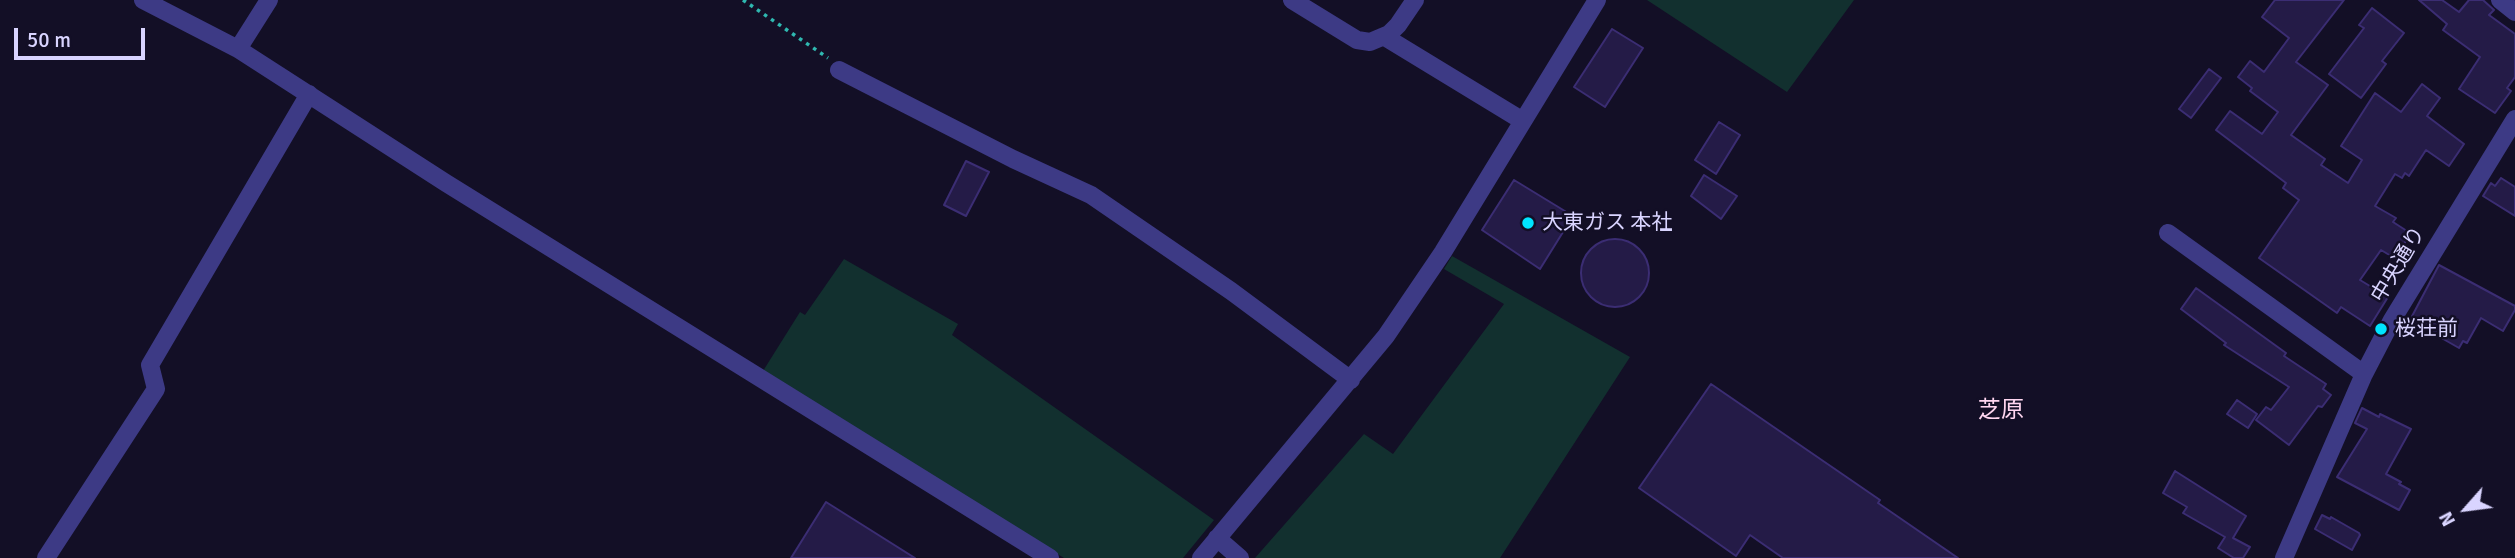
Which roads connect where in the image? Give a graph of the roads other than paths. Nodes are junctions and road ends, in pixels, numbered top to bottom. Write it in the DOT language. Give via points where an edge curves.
graph roads {
  1 [pos="143,0"];
  2 [pos="269,0"];
  3 [pos="1292,0"];
  4 [pos="1415,0"];
  5 [pos="1597,0"];
  6 [pos="2500,0"];
  7 [pos="2515,12"];
  8 [pos="1385,37"];
  9 [pos="238,49"];
  10 [pos="839,70"];
  11 [pos="309,94"];
  12 [pos="2515,119"];
  13 [pos="1523,121"];
  14 [pos="2168,233"];
  15 [pos="2364,374"];
  16 [pos="1351,380"];
  17 [pos="1217,538"];
  18 [pos="46,558"];
  19 [pos="1050,558"];
  20 [pos="1201,558"];
  21 [pos="1240,558"];
  22 [pos="2284,558"];
  1 -- 9 [label="street"];
  2 -- 9 [label="street"];
  3 -- 8 [label="street" via="1357,40"];
  4 -- 8 [label="street"];
  5 -- 13 [label="street"];
  6 -- 7 [label="street"];
  8 -- 13 [label="street"];
  9 -- 11 [label="street"];
  10 -- 16 [label="street" via="1091,195 1231,290"];
  11 -- 18 [label="street" via="150,365 156,389"];
  11 -- 19 [label="street"];
  12 -- 15 [label="street, 中央通り"];
  13 -- 16 [label="street" via="1443,252"];
  14 -- 15 [label="street"];
  15 -- 22 [label="street, 中央通り"];
  16 -- 17 [label="street"];
  17 -- 20 [label="street"];
  17 -- 21 [label="street"];
}
